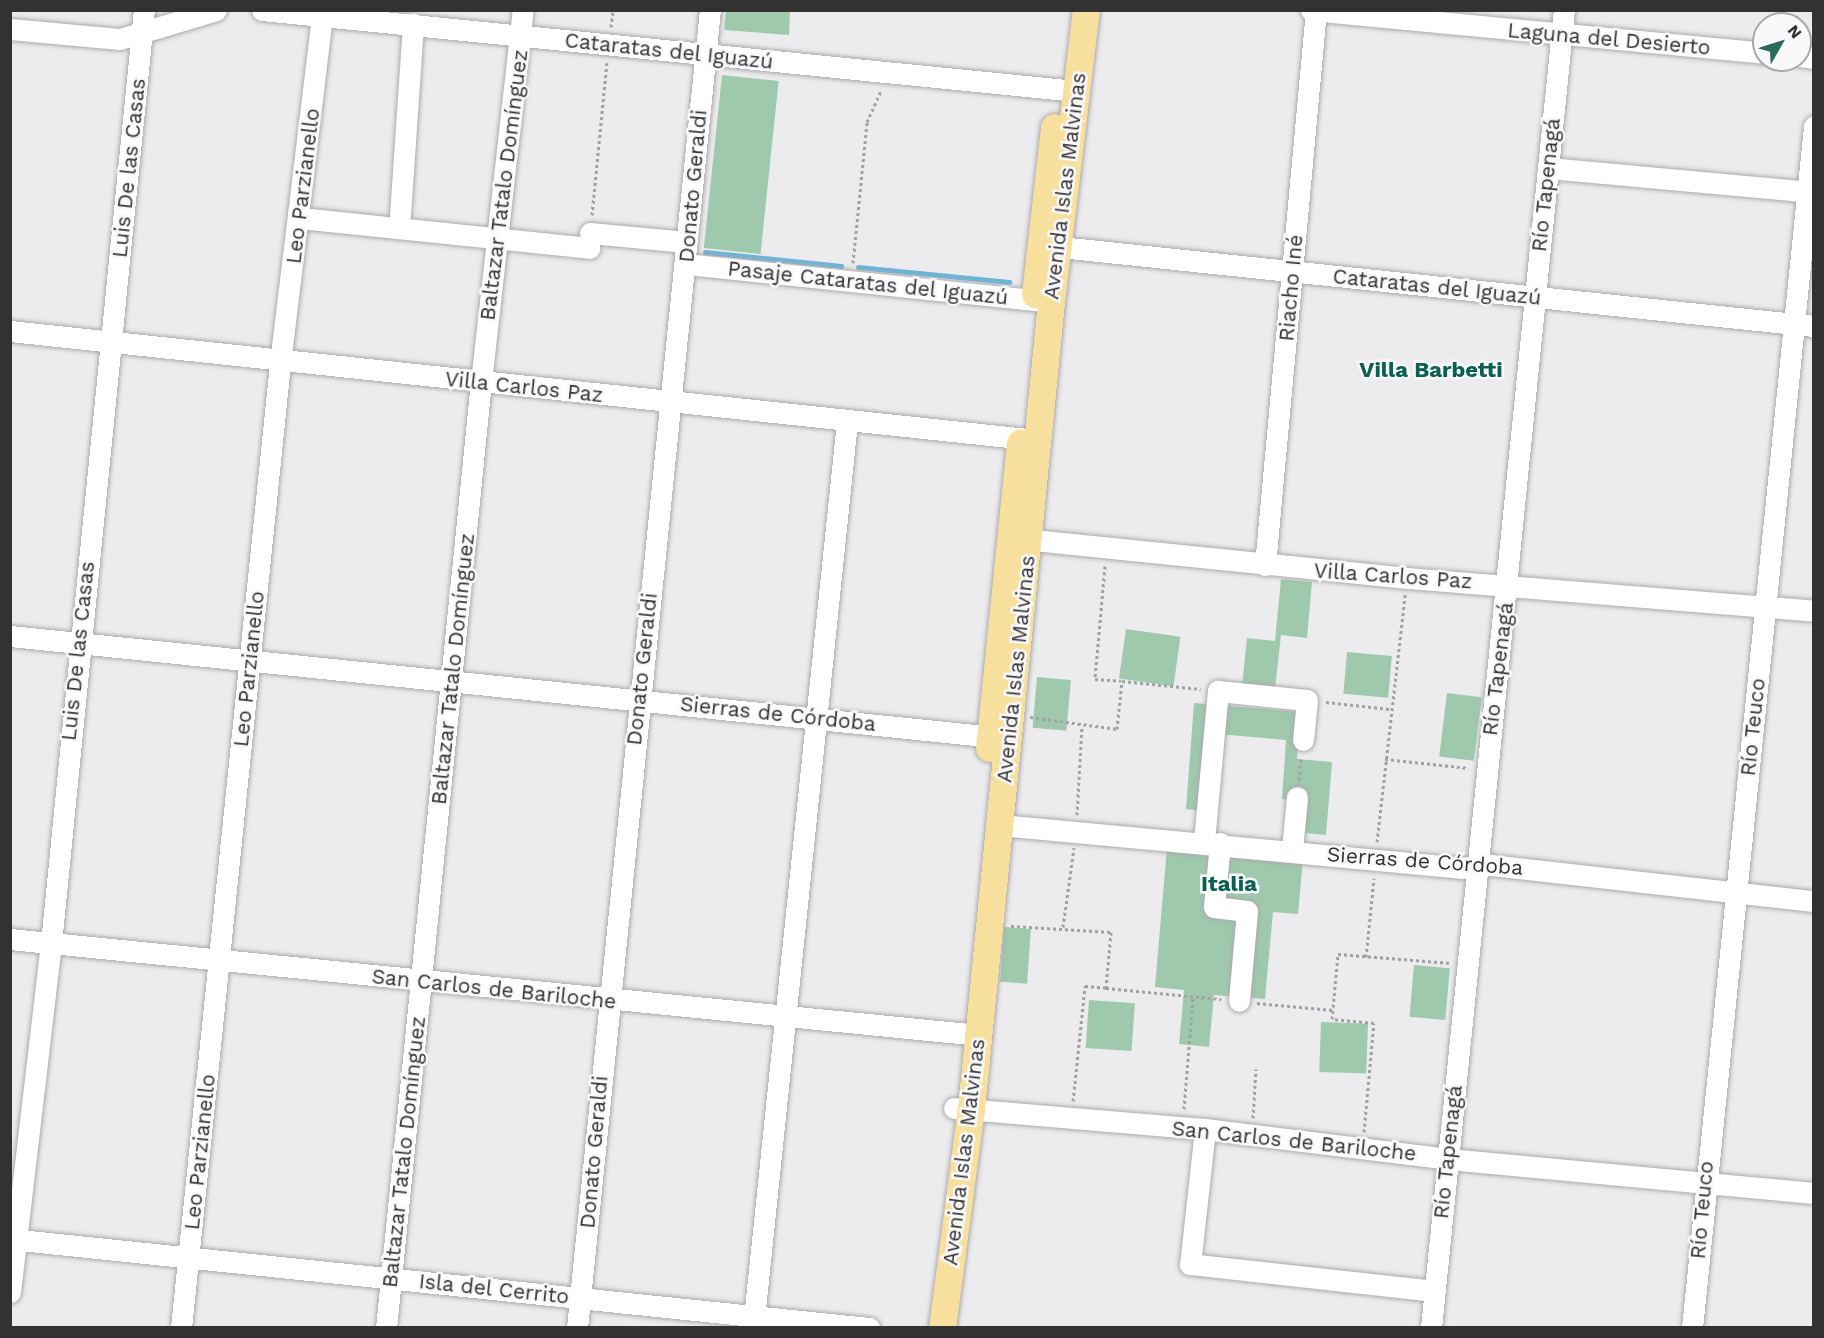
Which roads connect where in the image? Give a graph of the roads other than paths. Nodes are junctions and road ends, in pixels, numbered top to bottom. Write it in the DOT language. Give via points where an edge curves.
graph roads {
  1 [pos="144,10"];
  2 [pos="216,10"];
  3 [pos="262,10"];
  4 [pos="523,10"];
  5 [pos="710,10"];
  6 [pos="1067,10"];
  7 [pos="1086,10"];
  8 [pos="1311,10"];
  9 [pos="1564,10"];
  10 [pos="1316,11"];
  11 [pos="323,12"];
  12 [pos="413,23"];
  13 [pos="10,29"];
  14 [pos="142,33"];
  15 [pos="521,35"];
  16 [pos="1562,36"];
  17 [pos="1752,52"];
  18 [pos="705,55"];
  19 [pos="1067,91"];
  20 [pos="1814,126"];
  21 [pos="1548,168"];
  22 [pos="1811,192"];
  23 [pos="399,215"];
  24 [pos="300,218"];
  25 [pos="498,239"];
  26 [pos="687,242"];
  27 [pos="1060,247"];
  28 [pos="685,264"];
  29 [pos="1292,272"];
  30 [pos="1533,297"];
  31 [pos="1043,301"];
  32 [pos="1804,325"];
  33 [pos="10,331"];
  34 [pos="111,344"];
  35 [pos="280,363"];
  36 [pos="481,382"];
  37 [pos="669,402"];
  38 [pos="847,421"];
  39 [pos="1029,439"];
  40 [pos="1018,538"];
  41 [pos="1265,565"];
  42 [pos="1507,584"];
  43 [pos="1766,605"];
  44 [pos="1814,611"];
  45 [pos="10,636"];
  46 [pos="78,643"];
  47 [pos="250,660"];
  48 [pos="452,681"];
  49 [pos="639,699"];
  50 [pos="818,719"];
  51 [pos="1003,730"];
  52 [pos="1303,740"];
  53 [pos="1298,797"];
  54 [pos="1000,825"];
  55 [pos="1212,842"];
  56 [pos="1292,850"];
  57 [pos="1479,866"];
  58 [pos="1736,892"];
  59 [pos="1814,901"];
  60 [pos="10,939"];
  61 [pos="51,943"];
  62 [pos="219,961"];
  63 [pos="421,981"];
  64 [pos="607,1000"];
  65 [pos="1239,1001"];
  66 [pos="787,1018"];
  67 [pos="970,1034"];
  68 [pos="962,1109"];
  69 [pos="1205,1129"];
  70 [pos="1448,1159"];
  71 [pos="1704,1185"];
  72 [pos="1814,1193"];
  73 [pos="13,1240"];
  74 [pos="189,1258"];
  75 [pos="391,1278"];
  76 [pos="1434,1291"];
  77 [pos="10,1292"];
  78 [pos="580,1298"];
  79 [pos="753,1322"];
  80 [pos="181,1328"];
  81 [pos="386,1328"];
  82 [pos="577,1328"];
  83 [pos="869,1328"];
  84 [pos="924,1328"];
  85 [pos="942,1328"];
  86 [pos="1431,1328"];
  87 [pos="1692,1328"];
  1 -- 14 [label="street, Luis De las Casas"];
  2 -- 14 [label="street"];
  3 -- 11 [label="street, Cataratas del Iguazú"];
  4 -- 15 [label="street, Baltazar Tatalo Domínguez"];
  5 -- 18 [label="street, Donato Geraldi"];
  6 -- 19 [label="main road, Avenida Islas Malvinas"];
  7 -- 19 [label="main road, Avenida Islas Malvinas"];
  8 -- 10 [label="street, Laguna del Desierto"];
  9 -- 16 [label="street, Río Tapenagá"];
  10 -- 16 [label="street, Laguna del Desierto"];
  10 -- 29 [label="street, Riacho Iné"];
  11 -- 12 [label="street, Cataratas del Iguazú"];
  11 -- 24 [label="street, Leo Parzianello"];
  12 -- 15 [label="street, Cataratas del Iguazú"];
  12 -- 23 [label="street"];
  13 -- 14 [label="street" via="120,39"];
  14 -- 34 [label="street, Luis De las Casas"];
  15 -- 18 [label="street, Cataratas del Iguazú"];
  15 -- 25 [label="street, Baltazar Tatalo Domínguez"];
  16 -- 17 [label="street, Laguna del Desierto"];
  16 -- 21 [label="street, Río Tapenagá"];
  18 -- 19 [label="street, Cataratas del Iguazú"];
  18 -- 26 [label="street, Donato Geraldi"];
  19 -- 27 [label="main road, Avenida Islas Malvinas"];
  19 -- 31 [label="main road, Avenida Islas Malvinas"];
  20 -- 22 [label="street, Río Teuco"];
  21 -- 22 [label="street"];
  21 -- 30 [label="street, Río Tapenagá"];
  22 -- 32 [label="street, Río Teuco"];
  24 -- 25 [label="street"];
  24 -- 35 [label="street, Leo Parzianello"];
  25 -- 26 [label="street"];
  25 -- 36 [label="street, Baltazar Tatalo Domínguez"];
  26 -- 28 [label="street, Donato Geraldi"];
  27 -- 29 [label="street, Cataratas del Iguazú"];
  27 -- 31 [label="main road, Avenida Islas Malvinas"];
  28 -- 31 [label="street, Pasaje Cataratas del Iguazú"];
  28 -- 37 [label="street, Donato Geraldi"];
  29 -- 30 [label="street, Cataratas del Iguazú"];
  29 -- 41 [label="street, Riacho Iné"];
  30 -- 32 [label="street, Cataratas del Iguazú"];
  30 -- 42 [label="street, Río Tapenagá"];
  31 -- 39 [label="main road, Avenida Islas Malvinas"];
  32 -- 43 [label="street, Río Teuco"];
  33 -- 34 [label="street, Villa Carlos Paz"];
  34 -- 35 [label="street, Villa Carlos Paz"];
  34 -- 46 [label="street, Luis De las Casas"];
  35 -- 36 [label="street, Villa Carlos Paz"];
  35 -- 47 [label="street, Leo Parzianello"];
  36 -- 37 [label="street, Villa Carlos Paz"];
  36 -- 48 [label="street, Baltazar Tatalo Domínguez"];
  37 -- 38 [label="street, Villa Carlos Paz"];
  37 -- 49 [label="street, Donato Geraldi"];
  38 -- 39 [label="street, Villa Carlos Paz"];
  38 -- 50 [label="street"];
  39 -- 40 [label="main road, Avenida Islas Malvinas"];
  40 -- 41 [label="street, Villa Carlos Paz"];
  40 -- 51 [label="main road, Avenida Islas Malvinas"];
  41 -- 42 [label="street, Villa Carlos Paz"];
  42 -- 43 [label="street, Villa Carlos Paz"];
  42 -- 57 [label="street, Río Tapenagá"];
  43 -- 44 [label="street, Villa Carlos Paz"];
  43 -- 58 [label="street, Río Teuco"];
  45 -- 46 [label="street, Sierras de Córdoba"];
  46 -- 47 [label="street, Sierras de Córdoba"];
  46 -- 61 [label="street, Luis De las Casas"];
  47 -- 48 [label="street, Sierras de Córdoba"];
  47 -- 62 [label="street, Leo Parzianello"];
  48 -- 49 [label="street, Sierras de Córdoba"];
  48 -- 63 [label="street, Baltazar Tatalo Domínguez"];
  49 -- 50 [label="street, Sierras de Córdoba"];
  49 -- 64 [label="street, Donato Geraldi"];
  50 -- 51 [label="street, Sierras de Córdoba"];
  50 -- 66 [label="street"];
  51 -- 54 [label="main road, Avenida Islas Malvinas"];
  51 -- 67 [label="main road, Avenida Islas Malvinas"];
  52 -- 55 [label="street" via="1307,700 1218,691"];
  53 -- 56 [label="street"];
  54 -- 55 [label="street, Sierras de Córdoba"];
  54 -- 67 [label="main road, Avenida Islas Malvinas" via="990,926"];
  55 -- 56 [label="street, Sierras de Córdoba"];
  55 -- 65 [label="street" via="1214,907 1247,910"];
  56 -- 57 [label="street, Sierras de Córdoba"];
  57 -- 58 [label="street, Sierras de Córdoba"];
  57 -- 70 [label="street, Río Tapenagá"];
  58 -- 59 [label="street, Sierras de Córdoba"];
  58 -- 71 [label="street, Río Teuco"];
  60 -- 61 [label="street, San Carlos de Bariloche"];
  61 -- 62 [label="street, San Carlos de Bariloche"];
  61 -- 73 [label="street, Luis De las Casas"];
  62 -- 63 [label="street, San Carlos de Bariloche"];
  62 -- 74 [label="street, Leo Parzianello"];
  63 -- 64 [label="street, San Carlos de Bariloche"];
  63 -- 75 [label="street, Baltazar Tatalo Domínguez"];
  64 -- 66 [label="street, San Carlos de Bariloche"];
  64 -- 78 [label="street, Donato Geraldi"];
  66 -- 67 [label="street, San Carlos de Bariloche"];
  66 -- 79 [label="street"];
  67 -- 68 [label="main road, Avenida Islas Malvinas"];
  68 -- 69 [label="street, San Carlos de Bariloche"];
  68 -- 84 [label="main road, Avenida Islas Malvinas"];
  68 -- 85 [label="main road, Avenida Islas Malvinas"];
  69 -- 70 [label="street, San Carlos de Bariloche"];
  69 -- 76 [label="street" via="1190,1264"];
  70 -- 71 [label="street, San Carlos de Bariloche"];
  70 -- 76 [label="street, Río Tapenagá"];
  71 -- 72 [label="street, San Carlos de Bariloche"];
  71 -- 87 [label="street, Río Teuco"];
  73 -- 74 [label="street, Isla del Cerrito"];
  73 -- 77 [label="street, Luis De las Casas"];
  74 -- 75 [label="street, Isla del Cerrito"];
  74 -- 80 [label="street, Leo Parzianello"];
  75 -- 78 [label="street, Isla del Cerrito"];
  75 -- 81 [label="street, Baltazar Tatalo Domínguez"];
  76 -- 86 [label="street, Río Tapenagá"];
  78 -- 79 [label="street, Isla del Cerrito"];
  78 -- 82 [label="street, Donato Geraldi"];
  79 -- 83 [label="street, Isla del Cerrito"];
}
